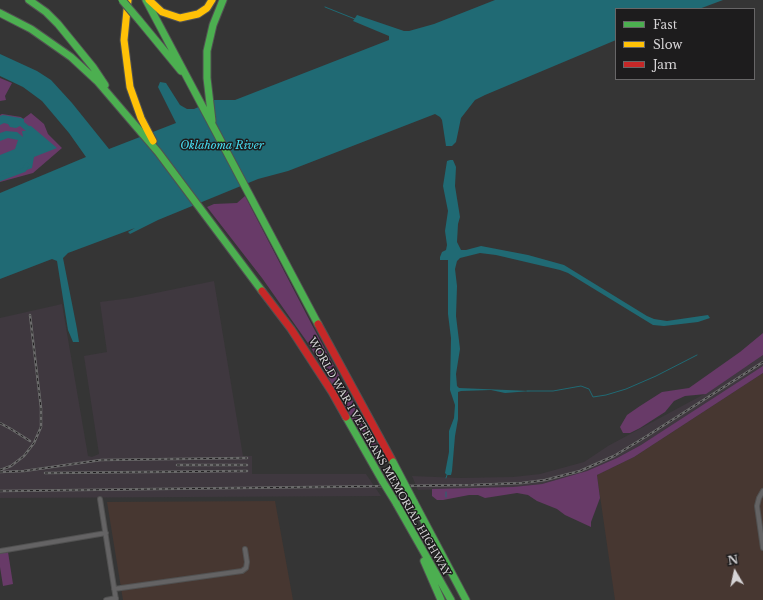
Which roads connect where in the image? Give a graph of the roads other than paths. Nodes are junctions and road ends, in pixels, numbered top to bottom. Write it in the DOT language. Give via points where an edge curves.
graph roads {
  1 [pos="29,0"];
  2 [pos="122,0"];
  3 [pos="128,0"];
  4 [pos="148,0"];
  5 [pos="212,0"];
  6 [pos="223,0"];
  7 [pos="0,13"];
  8 [pos="188,79"];
  9 [pos="122,108"];
  10 [pos="213,128"];
  11 [pos="158,152"];
  12 [pos="763,491"];
  13 [pos="100,499"];
  14 [pos="106,533"];
  15 [pos="413,533"];
  16 [pos="763,548"];
  17 [pos="244,549"];
  18 [pos="0,551"];
  19 [pos="114,589"];
  20 [pos="116,599"];
  21 [pos="106,600"];
  22 [pos="441,600"];
  23 [pos="451,600"];
  24 [pos="466,600"];
  1 -- 9 [label="highway" via="63,29"];
  2 -- 8 [label="highway, bridge"];
  3 -- 11 [label="highway" via="124,40 130,88"];
  4 -- 5 [label="highway" via="162,12 180,18 198,14 207,8"];
  4 -- 8 [label="highway, WORLD WAR I VETERANS MEMORIAL HIGHWAY"];
  6 -- 10 [label="highway" via="213,25 207,51 206,65"];
  7 -- 9 [label="highway" via="31,29 71,57"];
  8 -- 10 [label="highway, WORLD WAR I VETERANS MEMORIAL HIGHWAY"];
  9 -- 11 [label="highway"];
  10 -- 24 [label="highway, WORLD WAR I VETERANS MEMORIAL HIGHWAY, bridge"];
  11 -- 15 [label="highway, WORLD WAR I VETERANS MEMORIAL HIGHWAY, bridge" via="304,347"];
  12 -- 16 [label="street" via="757,506"];
  13 -- 14 [label="street"];
  14 -- 18 [label="street"];
  14 -- 19 [label="street"];
  15 -- 22 [label="highway"];
  15 -- 23 [label="highway, WORLD WAR I VETERANS MEMORIAL HIGHWAY"];
  17 -- 19 [label="street" via="247,562 246,568 242,571"];
  19 -- 20 [label="street"];
  20 -- 21 [label="street"];
}
